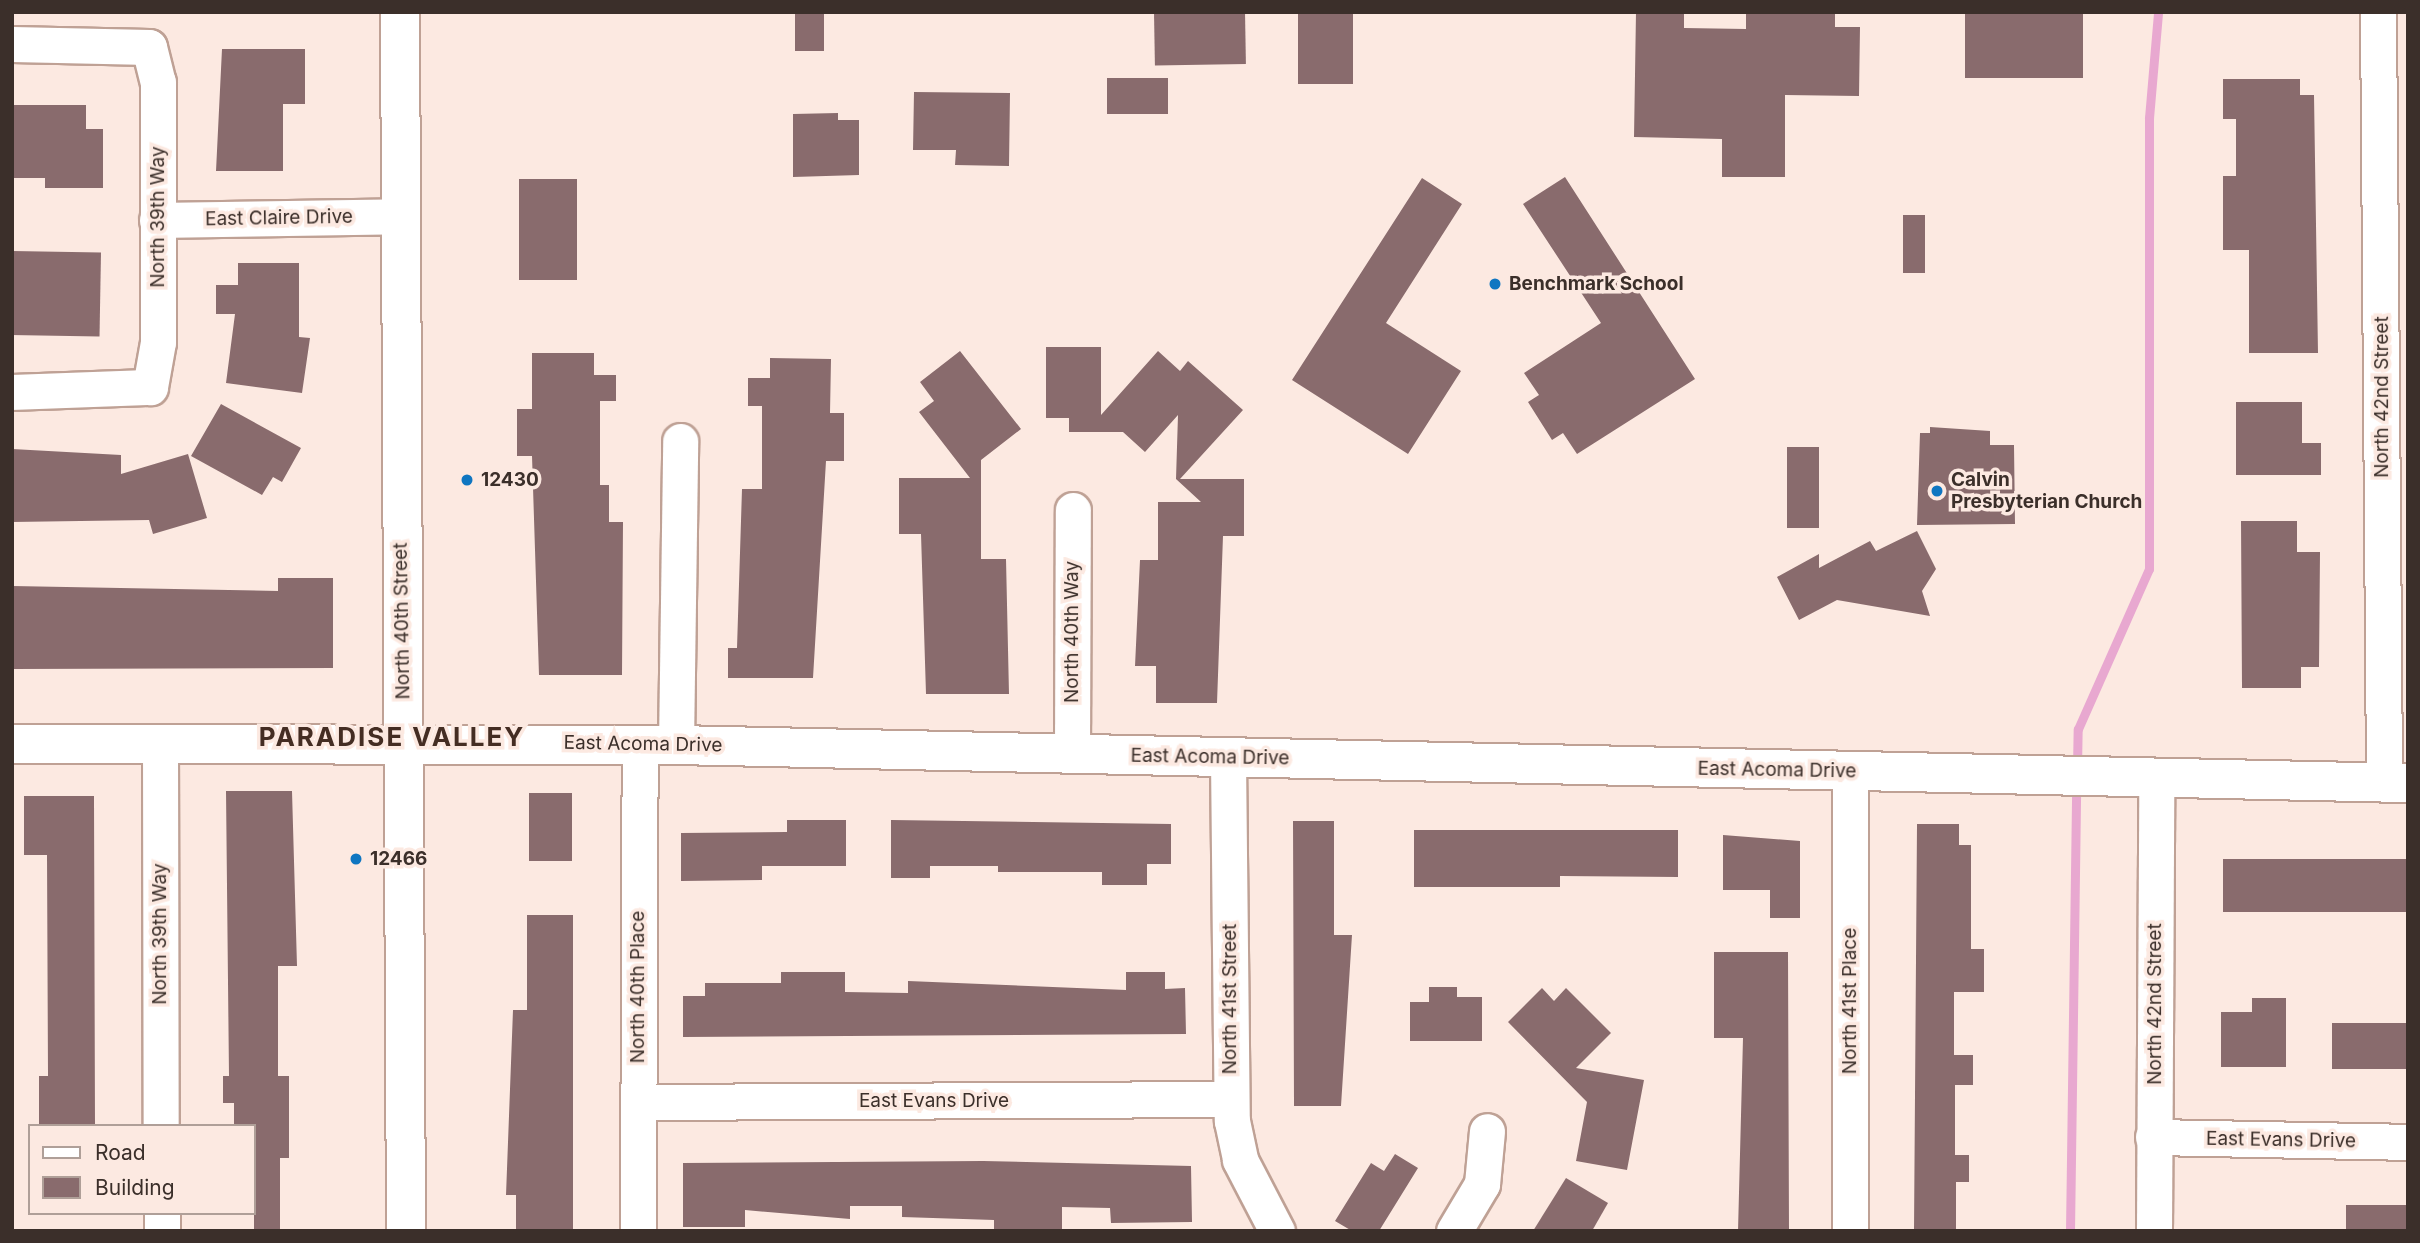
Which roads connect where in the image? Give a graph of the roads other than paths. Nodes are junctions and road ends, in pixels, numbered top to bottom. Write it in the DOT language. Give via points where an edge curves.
graph roads {
  1 [pos="400,12"];
  2 [pos="2378,12"];
  3 [pos="12,44"];
  4 [pos="401,216"];
  5 [pos="157,220"];
  6 [pos="2395,341"];
  7 [pos="12,392"];
  8 [pos="680,441"];
  9 [pos="1073,510"];
  10 [pos="404,741"];
  11 [pos="160,742"];
  12 [pos="12,744"];
  13 [pos="658,744"];
  14 [pos="1072,754"];
  15 [pos="1228,758"];
  16 [pos="1850,772"];
  17 [pos="2141,777"];
  18 [pos="2396,783"];
  19 [pos="1231,1098"];
  20 [pos="638,1102"];
  21 [pos="161,1124"];
  22 [pos="1487,1131"];
  23 [pos="2154,1137"];
  24 [pos="2408,1142"];
  25 [pos="406,1231"];
  26 [pos="638,1231"];
  27 [pos="1277,1231"];
  28 [pos="1454,1231"];
  29 [pos="1850,1231"];
  30 [pos="2154,1231"];
  1 -- 4 [label="street, North 40th Street"];
  2 -- 6 [label="street, North 42nd Street"];
  3 -- 5 [label="street, North 39th Way" via="149,47 158,82"];
  4 -- 5 [label="street, East Claire Drive"];
  4 -- 10 [label="street, North 40th Street"];
  5 -- 7 [label="street, North 39th Way" via="158,342 150,387"];
  6 -- 18 [label="street, North 42nd Street"];
  8 -- 13 [label="street, North 40th Place"];
  9 -- 14 [label="street, North 40th Way"];
  10 -- 11 [label="street, East Acoma Drive"];
  10 -- 13 [label="street, East Acoma Drive"];
  10 -- 25 [label="street, North 40th Street"];
  11 -- 12 [label="street, East Acoma Drive"];
  11 -- 21 [label="street, North 39th Way"];
  13 -- 14 [label="street, East Acoma Drive"];
  13 -- 20 [label="street, North 40th Place"];
  14 -- 15 [label="street, East Acoma Drive"];
  15 -- 16 [label="street, East Acoma Drive"];
  15 -- 19 [label="street, North 41st Street"];
  16 -- 17 [label="street, East Acoma Drive"];
  16 -- 29 [label="street, North 41st Place"];
  17 -- 18 [label="street, East Acoma Drive"];
  17 -- 23 [label="street, North 42nd Street"];
  19 -- 20 [label="street, East Evans Drive"];
  19 -- 27 [label="street, North 41st Street" via="1240,1160"];
  20 -- 26 [label="street, North 40th Place"];
  22 -- 28 [label="street" via="1482,1185"];
  23 -- 24 [label="street, East Evans Drive"];
  23 -- 30 [label="street, North 42nd Street"];
}
